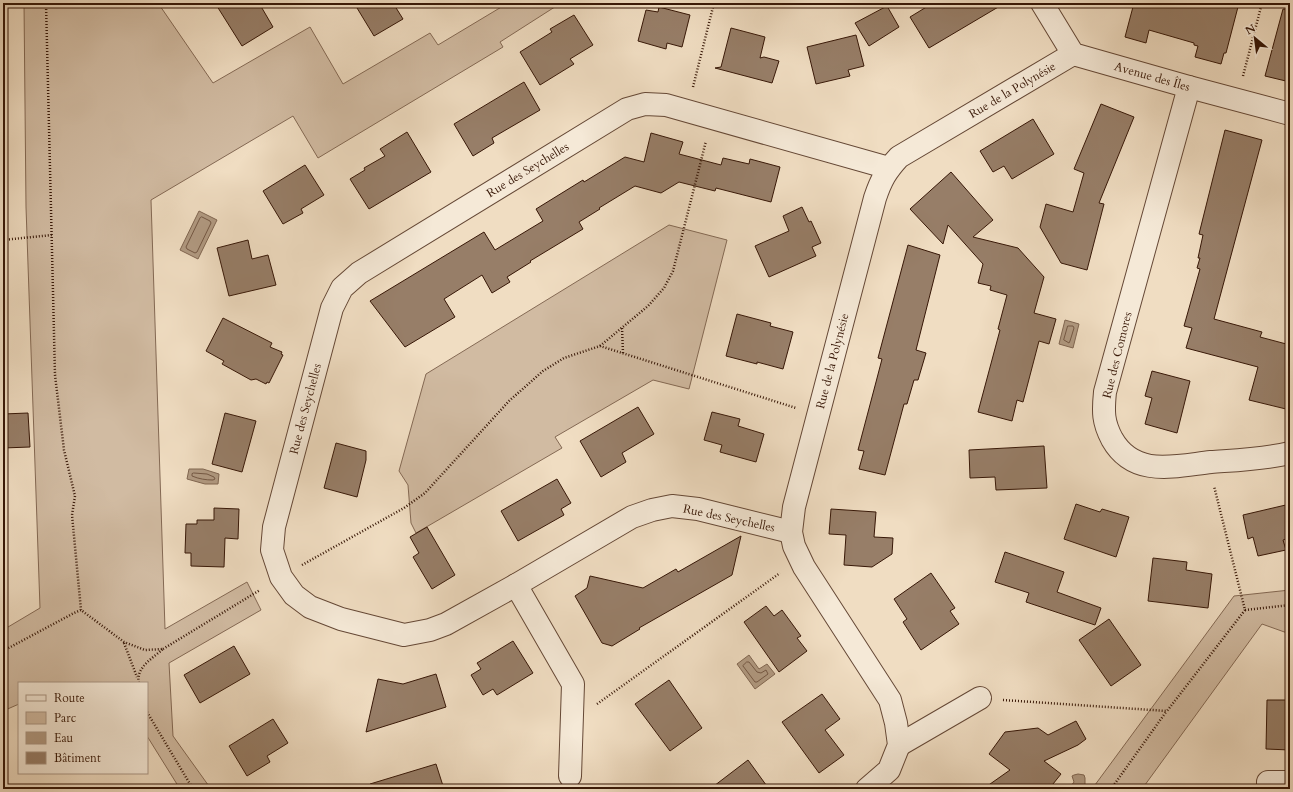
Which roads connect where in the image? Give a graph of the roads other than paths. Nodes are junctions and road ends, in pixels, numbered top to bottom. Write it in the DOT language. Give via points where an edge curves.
graph roads {
  1 [pos="1042,3"];
  2 [pos="1073,54"];
  3 [pos="1189,87"];
  4 [pos="1290,114"];
  5 [pos="889,168"];
  6 [pos="1290,453"];
  7 [pos="791,532"];
  8 [pos="516,585"];
  9 [pos="980,698"];
  10 [pos="899,745"];
  11 [pos="570,776"];
  12 [pos="1290,782"];
  13 [pos="867,789"];
  14 [pos="1268,789"];
  1 -- 2 [label="street"];
  2 -- 3 [label="street, Avenue des Îles"];
  2 -- 5 [label="street, Rue de la Polynésie" via="914,147"];
  3 -- 4 [label="street, Avenue des Îles"];
  3 -- 6 [label="street, Rue des Comores" via="1105,392 1103,412 1106,428 1115,445 1126,457 1142,465 1163,467 1272,457"];
  5 -- 7 [label="street, Rue de la Polynésie" via="881,180 875,198 794,507"];
  5 -- 8 [label="street, Rue des Seychelles" via="666,105 645,104 627,109 359,273 342,288 332,308 274,527 272,550 281,577 294,595 310,607 341,619 404,635 446,624"];
  7 -- 8 [label="street, Rue des Seychelles" via="698,509 672,506 632,517"];
  7 -- 10 [label="street, Rue de la Polynésie" via="794,546 804,567 890,700"];
  8 -- 11 [label="street" via="573,684"];
  9 -- 10 [label="street"];
  10 -- 13 [label="street, Rue de la Polynésie" via="889,770"];
  12 -- 14 [label="street" via="1268,782"];
}
